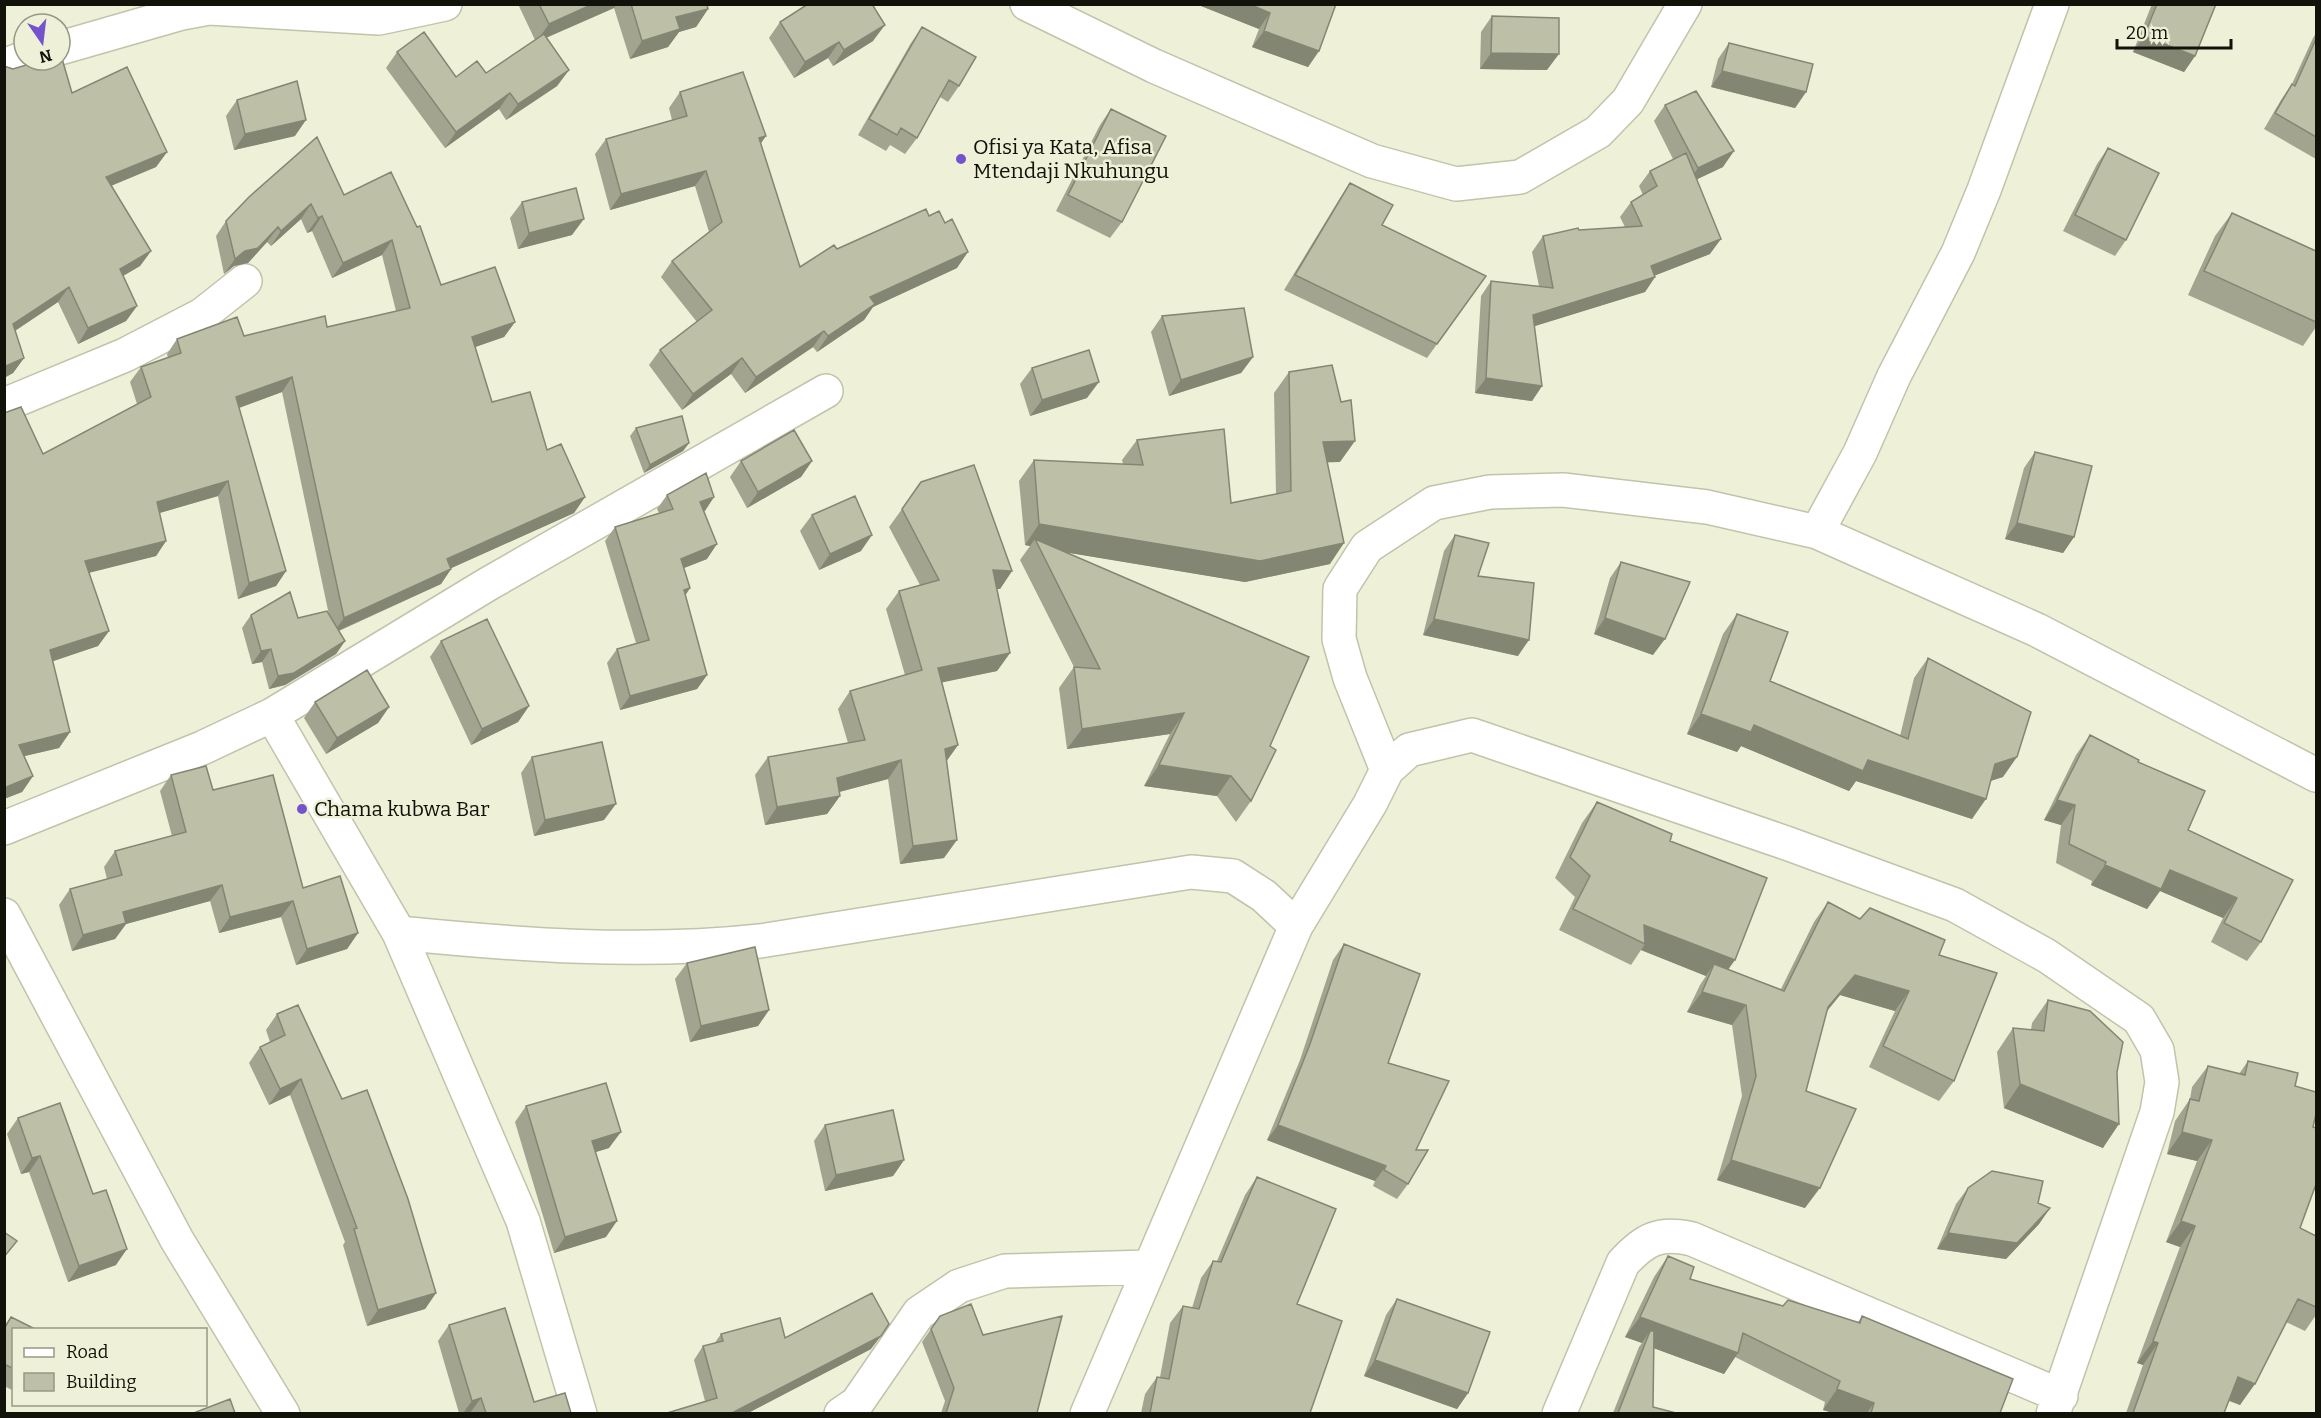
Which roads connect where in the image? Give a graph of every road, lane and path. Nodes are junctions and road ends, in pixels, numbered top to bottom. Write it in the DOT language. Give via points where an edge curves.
graph roads {
  1 [pos="445,4"];
  2 [pos="1028,4"];
  3 [pos="1685,4"];
  4 [pos="2052,4"];
  5 [pos="72,45"];
  6 [pos="245,281"];
  7 [pos="826,391"];
  8 [pos="4,405"];
  9 [pos="1817,532"];
  10 [pos="272,715"];
  11 [pos="1387,770"];
  12 [pos="2316,775"];
  13 [pos="4,828"];
  14 [pos="4,915"];
  15 [pos="1296,927"];
  16 [pos="399,933"];
  17 [pos="1148,1268"];
  18 [pos="2057,1405"];
  19 [pos="283,1413"];
  20 [pos="580,1413"];
  21 [pos="841,1413"];
  22 [pos="1088,1413"];
  23 [pos="1559,1413"];
  1 -- 5 [label="street" via="379,18 209,8"];
  2 -- 3 [label="street" via="1154,66 1372,161 1456,184 1520,177 1598,132 1628,101"];
  4 -- 9 [label="street" via="1958,253"];
  6 -- 8 [label="street" via="202,315 125,355"];
  7 -- 10 [label="street" via="488,584"];
  9 -- 11 [label="street" via="1707,507 1563,490 1490,492 1434,503 1367,547 1340,589 1339,639 1350,678"];
  9 -- 12 [label="street" via="2037,630"];
  10 -- 13 [label="street"];
  10 -- 16 [label="street"];
  11 -- 15 [label="street"];
  11 -- 18 [label="street" via="1410,750 1472,735 1954,905 2047,956 2139,1019 2157,1050 2162,1082 2157,1112"];
  14 -- 19 [label="street" via="177,1240"];
  15 -- 16 [label="street" via="1264,896 1233,876 1191,872 760,941 700,947 565,945"];
  15 -- 17 [label="street"];
  16 -- 20 [label="street" via="523,1221"];
  17 -- 21 [label="street" via="1005,1271 959,1286 919,1313 857,1403"];
  17 -- 22 [label="street"];
  18 -- 23 [label="street" via="1692,1239 1661,1236 1640,1245 1623,1263"];
}
